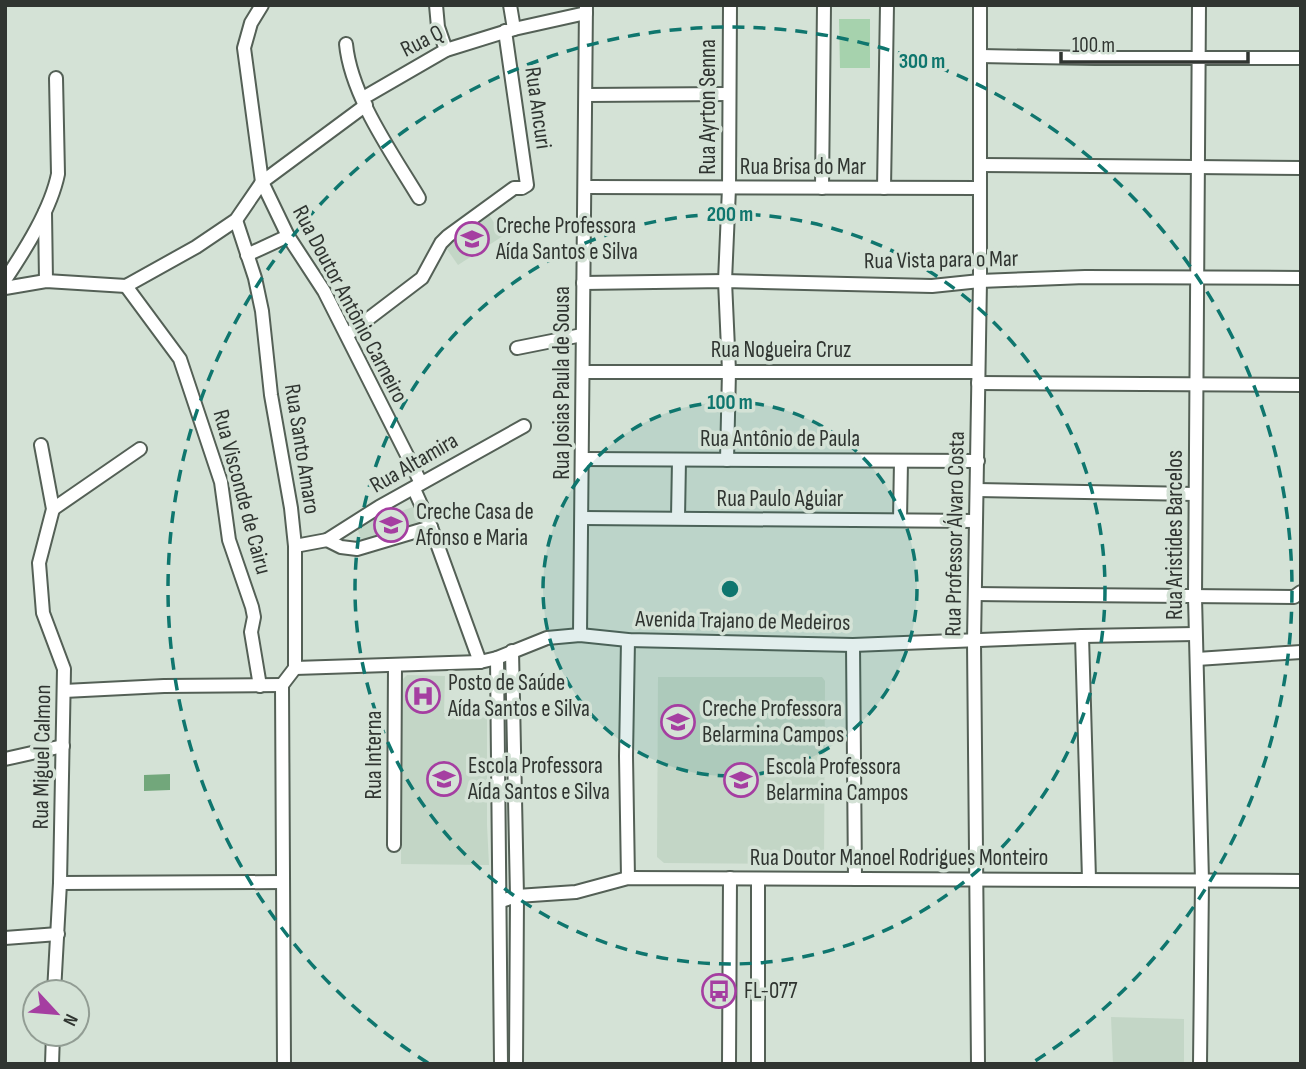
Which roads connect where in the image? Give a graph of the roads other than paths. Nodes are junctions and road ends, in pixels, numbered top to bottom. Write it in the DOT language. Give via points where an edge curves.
graph roads {
  1 [pos="262,5"];
  2 [pos="436,5"];
  3 [pos="510,5"];
  4 [pos="730,5"];
  5 [pos="824,5"];
  6 [pos="887,5"];
  7 [pos="980,5"];
  8 [pos="1199,5"];
  9 [pos="586,9"];
  10 [pos="510,30"];
  11 [pos="346,44"];
  12 [pos="446,50"];
  13 [pos="980,55"];
  14 [pos="1301,58"];
  15 [pos="1198,59"];
  16 [pos="56,78"];
  17 [pos="729,94"];
  18 [pos="586,95"];
  19 [pos="365,102"];
  20 [pos="979,164"];
  21 [pos="1199,167"];
  22 [pos="1301,168"];
  23 [pos="262,182"];
  24 [pos="586,187"];
  25 [pos="729,188"];
  26 [pos="822,188"];
  27 [pos="884,188"];
  28 [pos="979,188"];
  29 [pos="419,198"];
  30 [pos="46,208"];
  31 [pos="236,220"];
  32 [pos="288,236"];
  33 [pos="247,255"];
  34 [pos="1198,276"];
  35 [pos="1301,278"];
  36 [pos="5,280"];
  37 [pos="46,281"];
  38 [pos="725,281"];
  39 [pos="980,281"];
  40 [pos="583,283"];
  41 [pos="126,286"];
  42 [pos="5,288"];
  43 [pos="346,335"];
  44 [pos="582,335"];
  45 [pos="517,348"];
  46 [pos="729,371"];
  47 [pos="584,372"];
  48 [pos="978,377"];
  49 [pos="1196,385"];
  50 [pos="1301,385"];
  51 [pos="524,426"];
  52 [pos="41,445"];
  53 [pos="139,449"];
  54 [pos="583,460"];
  55 [pos="679,460"];
  56 [pos="727,460"];
  57 [pos="901,461"];
  58 [pos="978,461"];
  59 [pos="418,486"];
  60 [pos="978,490"];
  61 [pos="1195,494"];
  62 [pos="53,509"];
  63 [pos="583,518"];
  64 [pos="678,519"];
  65 [pos="900,520"];
  66 [pos="976,521"];
  67 [pos="431,527"];
  68 [pos="327,540"];
  69 [pos="295,546"];
  70 [pos="1300,593"];
  71 [pos="975,594"];
  72 [pos="1195,597"];
  73 [pos="1195,634"];
  74 [pos="580,635"];
  75 [pos="1083,636"];
  76 [pos="628,640"];
  77 [pos="974,642"];
  78 [pos="853,645"];
  79 [pos="512,651"];
  80 [pos="1301,652"];
  81 [pos="497,658"];
  82 [pos="1197,659"];
  83 [pos="481,662"];
  84 [pos="395,666"];
  85 [pos="295,668"];
  86 [pos="282,685"];
  87 [pos="260,686"];
  88 [pos="64,691"];
  89 [pos="63,746"];
  90 [pos="5,759"];
  91 [pos="394,845"];
  92 [pos="628,878"];
  93 [pos="730,878"];
  94 [pos="758,878"];
  95 [pos="855,879"];
  96 [pos="975,879"];
  97 [pos="1089,879"];
  98 [pos="1202,881"];
  99 [pos="1301,881"];
  100 [pos="283,882"];
  101 [pos="60,883"];
  102 [pos="517,895"];
  103 [pos="501,901"];
  104 [pos="500,930"];
  105 [pos="517,930"];
  106 [pos="58,933"];
  107 [pos="5,938"];
  108 [pos="55,978"];
  109 [pos="500,990"];
  110 [pos="516,990"];
  111 [pos="284,1064"];
  112 [pos="500,1064"];
  113 [pos="516,1064"];
  114 [pos="729,1064"];
  115 [pos="758,1064"];
  116 [pos="978,1064"];
  117 [pos="1200,1064"];
  1 -- 23 [label="street, Rua Doutor Antônio Carneiro" via="244,48"];
  2 -- 12 [label="street"];
  3 -- 10 [label="street, Rua Ancuri"];
  4 -- 17 [label="street, Rua Ayrton Senna"];
  5 -- 26 [label="street"];
  6 -- 27 [label="street"];
  7 -- 13 [label="street, Rua Professor Álvaro Costa"];
  8 -- 15 [label="street, Rua Aristides Barcelos"];
  9 -- 10 [label="street, Rua Q"];
  9 -- 18 [label="street, Rua Josias Paula de Sousa"];
  10 -- 12 [label="street, Rua Q"];
  10 -- 43 [label="street, Rua Ancuri" via="527,185 514,188 448,236 422,278"];
  11 -- 19 [label="street" via="349,66"];
  12 -- 19 [label="street, Rua Q"];
  13 -- 15 [label="street"];
  13 -- 20 [label="street, Rua Professor Álvaro Costa"];
  14 -- 15 [label="street"];
  15 -- 21 [label="street, Rua Aristides Barcelos"];
  16 -- 30 [label="street" via="58,174"];
  17 -- 18 [label="street"];
  17 -- 25 [label="street, Rua Ayrton Senna"];
  18 -- 24 [label="street, Rua Josias Paula de Sousa"];
  19 -- 23 [label="street, Rua Q"];
  19 -- 29 [label="street"];
  20 -- 21 [label="street"];
  20 -- 28 [label="street, Rua Professor Álvaro Costa"];
  21 -- 22 [label="street"];
  21 -- 34 [label="street, Rua Aristides Barcelos"];
  23 -- 31 [label="street, Rua Q"];
  23 -- 32 [label="street, Rua Doutor Antônio Carneiro"];
  24 -- 25 [label="street, Rua Brisa do Mar"];
  24 -- 40 [label="street, Rua Josias Paula de Sousa"];
  25 -- 26 [label="street, Rua Brisa do Mar"];
  25 -- 38 [label="street, Rua Ayrton Senna"];
  26 -- 27 [label="street, Rua Brisa do Mar"];
  27 -- 28 [label="street, Rua Brisa do Mar"];
  28 -- 39 [label="street, Rua Professor Álvaro Costa"];
  30 -- 36 [label="street"];
  30 -- 37 [label="street"];
  31 -- 33 [label="street, Rua Santo Amaro"];
  31 -- 41 [label="street"];
  32 -- 33 [label="street"];
  32 -- 43 [label="street, Rua Doutor Antônio Carneiro" via="324,290"];
  33 -- 69 [label="street, Rua Santo Amaro" via="261,312"];
  34 -- 35 [label="street, Rua Vista para o Mar"];
  34 -- 39 [label="street, Rua Vista para o Mar"];
  34 -- 49 [label="street, Rua Aristides Barcelos"];
  37 -- 41 [label="street"];
  37 -- 42 [label="street"];
  38 -- 39 [label="street, Rua Vista para o Mar" via="932,286"];
  38 -- 40 [label="street, Rua Vista para o Mar"];
  38 -- 46 [label="street, Rua Ayrton Senna"];
  39 -- 48 [label="street, Rua Professor Álvaro Costa"];
  40 -- 44 [label="street, Rua Josias Paula de Sousa"];
  41 -- 87 [label="street, Rua Visconde de Cairu" via="176,350 199,410 221,482 229,540 252,607 251,632"];
  43 -- 59 [label="street, Rua Doutor Antônio Carneiro"];
  44 -- 45 [label="street"];
  44 -- 47 [label="street, Rua Josias Paula de Sousa"];
  46 -- 47 [label="street, Rua Nogueira Cruz"];
  46 -- 48 [label="street, Rua Nogueira Cruz"];
  46 -- 56 [label="street, Rua Ayrton Senna"];
  47 -- 54 [label="street, Rua Josias Paula de Sousa"];
  48 -- 49 [label="street, Rua Nogueira Cruz"];
  48 -- 58 [label="street, Rua Professor Álvaro Costa"];
  49 -- 50 [label="street, Rua Nogueira Cruz"];
  49 -- 61 [label="street, Rua Aristides Barcelos"];
  51 -- 59 [label="street, Rua Altamira"];
  52 -- 62 [label="street, Rua Miguel Calmon"];
  53 -- 62 [label="street"];
  54 -- 55 [label="street, Rua Antônio de Paula"];
  54 -- 63 [label="street, Rua Josias Paula de Sousa"];
  55 -- 56 [label="street, Rua Antônio de Paula"];
  55 -- 64 [label="street"];
  56 -- 57 [label="street, Rua Antônio de Paula"];
  57 -- 58 [label="street, Rua Antônio de Paula"];
  57 -- 65 [label="street"];
  58 -- 60 [label="street, Rua Professor Álvaro Costa"];
  59 -- 67 [label="street, Rua Doutor Antônio Carneiro"];
  59 -- 68 [label="street, Rua Altamira"];
  60 -- 61 [label="street"];
  60 -- 66 [label="street, Rua Professor Álvaro Costa"];
  61 -- 72 [label="street, Rua Aristides Barcelos"];
  62 -- 88 [label="street, Rua Miguel Calmon" via="40,571 43,613 64,669"];
  63 -- 64 [label="street, Rua Paulo Aguiar"];
  63 -- 74 [label="street, Rua Josias Paula de Sousa"];
  64 -- 65 [label="street, Rua Paulo Aguiar"];
  65 -- 66 [label="street, Rua Paulo Aguiar"];
  66 -- 71 [label="street, Rua Professor Álvaro Costa"];
  67 -- 68 [label="street" via="357,549"];
  67 -- 83 [label="street, Rua Doutor Antônio Carneiro"];
  68 -- 69 [label="street"];
  69 -- 85 [label="street, Rua Santo Amaro"];
  70 -- 72 [label="street" via="1294,597"];
  71 -- 72 [label="street"];
  71 -- 77 [label="street, Rua Professor Álvaro Costa"];
  72 -- 73 [label="street, Rua Aristides Barcelos"];
  73 -- 75 [label="street, Avenida Trajano de Medeiros"];
  73 -- 82 [label="street, Rua Aristides Barcelos"];
  74 -- 76 [label="street, Avenida Trajano de Medeiros"];
  74 -- 79 [label="street, Avenida Trajano de Medeiros" via="547,638"];
  75 -- 77 [label="street, Avenida Trajano de Medeiros"];
  75 -- 97 [label="street"];
  76 -- 78 [label="street, Avenida Trajano de Medeiros"];
  76 -- 92 [label="street"];
  77 -- 78 [label="street, Avenida Trajano de Medeiros"];
  77 -- 96 [label="street, Rua Professor Álvaro Costa"];
  78 -- 95 [label="street"];
  79 -- 81 [label="street, Avenida Trajano de Medeiros"];
  79 -- 102 [label="street"];
  80 -- 82 [label="street"];
  81 -- 83 [label="street, Avenida Trajano de Medeiros"];
  81 -- 103 [label="street"];
  82 -- 98 [label="street, Rua Aristides Barcelos"];
  83 -- 84 [label="street, Avenida Trajano de Medeiros"];
  84 -- 85 [label="street, Avenida Trajano de Medeiros"];
  84 -- 91 [label="street, Rua Interna"];
  85 -- 86 [label="street"];
  86 -- 87 [label="street"];
  86 -- 100 [label="street"];
  87 -- 88 [label="street"];
  88 -- 89 [label="street, Rua Miguel Calmon"];
  89 -- 90 [label="street"];
  89 -- 101 [label="street, Rua Miguel Calmon"];
  92 -- 93 [label="street, Rua Doutor Manoel Rodrigues Monteiro"];
  92 -- 102 [label="street, Rua Doutor Manoel Rodrigues Monteiro" via="576,892"];
  93 -- 94 [label="street, Rua Doutor Manoel Rodrigues Monteiro"];
  93 -- 114 [label="street"];
  94 -- 95 [label="street, Rua Doutor Manoel Rodrigues Monteiro"];
  94 -- 115 [label="street"];
  95 -- 96 [label="street, Rua Doutor Manoel Rodrigues Monteiro"];
  96 -- 97 [label="street, Rua Doutor Manoel Rodrigues Monteiro"];
  96 -- 116 [label="street, Rua Professor Álvaro Costa"];
  97 -- 98 [label="street, Rua Doutor Manoel Rodrigues Monteiro"];
  98 -- 99 [label="street, Rua Doutor Manoel Rodrigues Monteiro"];
  98 -- 117 [label="street, Rua Aristides Barcelos"];
  100 -- 101 [label="street"];
  100 -- 111 [label="street"];
  101 -- 106 [label="street, Rua Miguel Calmon"];
  102 -- 103 [label="street, Rua Doutor Manoel Rodrigues Monteiro"];
  102 -- 105 [label="street"];
  103 -- 104 [label="street"];
  104 -- 105 [label="street"];
  104 -- 109 [label="street"];
  105 -- 110 [label="street"];
  106 -- 107 [label="street"];
  106 -- 108 [label="street, Rua Miguel Calmon"];
  109 -- 110 [label="street"];
  109 -- 112 [label="street"];
  110 -- 113 [label="street"];
}
